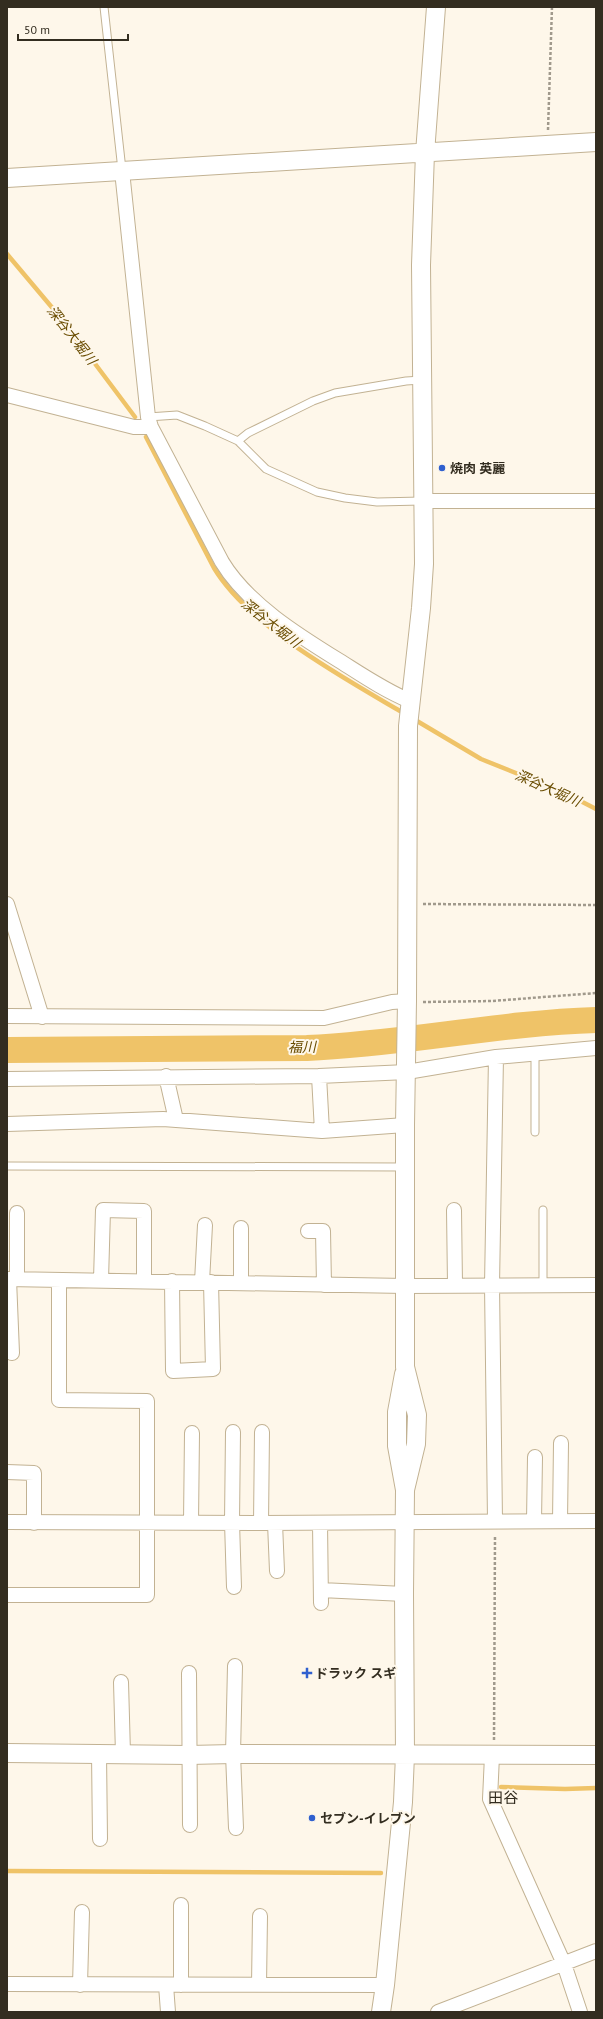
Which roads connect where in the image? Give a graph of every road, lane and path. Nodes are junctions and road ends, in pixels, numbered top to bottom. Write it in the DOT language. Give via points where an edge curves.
graph roads {
  1 [pos="104,7"];
  2 [pos="436,7"];
  3 [pos="552,7"];
  4 [pos="596,142"];
  5 [pos="547,146"];
  6 [pos="425,154"];
  7 [pos="122,171"];
  8 [pos="7,178"];
  9 [pos="423,380"];
  10 [pos="7,395"];
  11 [pos="150,422"];
  12 [pos="238,440"];
  13 [pos="424,501"];
  14 [pos="596,501"];
  15 [pos="410,701"];
  16 [pos="7,904"];
  17 [pos="408,904"];
  18 [pos="596,904"];
  19 [pos="596,993"];
  20 [pos="407,1007"];
  21 [pos="7,1016"];
  22 [pos="42,1017"];
  23 [pos="596,1048"];
  24 [pos="535,1053"];
  25 [pos="496,1057"];
  26 [pos="407,1068"];
  27 [pos="166,1076"];
  28 [pos="319,1076"];
  29 [pos="7,1079"];
  30 [pos="176,1120"];
  31 [pos="7,1124"];
  32 [pos="405,1125"];
  33 [pos="322,1131"];
  34 [pos="535,1132"];
  35 [pos="7,1166"];
  36 [pos="405,1167"];
  37 [pos="454,1210"];
  38 [pos="542,1210"];
  39 [pos="16,1213"];
  40 [pos="205,1225"];
  41 [pos="242,1228"];
  42 [pos="308,1231"];
  43 [pos="11,1279"];
  44 [pos="59,1280"];
  45 [pos="101,1280"];
  46 [pos="144,1281"];
  47 [pos="172,1281"];
  48 [pos="207,1282"];
  49 [pos="241,1282"];
  50 [pos="455,1284"];
  51 [pos="324,1285"];
  52 [pos="492,1285"];
  53 [pos="543,1285"];
  54 [pos="596,1285"];
  55 [pos="405,1286"];
  56 [pos="12,1353"];
  57 [pos="234,1432"];
  58 [pos="262,1432"];
  59 [pos="192,1433"];
  60 [pos="561,1444"];
  61 [pos="535,1457"];
  62 [pos="7,1472"];
  63 [pos="405,1521"];
  64 [pos="495,1521"];
  65 [pos="534,1521"];
  66 [pos="560,1521"];
  67 [pos="596,1521"];
  68 [pos="7,1522"];
  69 [pos="191,1522"];
  70 [pos="232,1522"];
  71 [pos="34,1523"];
  72 [pos="147,1523"];
  73 [pos="268,1523"];
  74 [pos="320,1523"];
  75 [pos="277,1571"];
  76 [pos="234,1587"];
  77 [pos="404,1594"];
  78 [pos="7,1595"];
  79 [pos="235,1666"];
  80 [pos="189,1673"];
  81 [pos="121,1682"];
  82 [pos="493,1749"];
  83 [pos="7,1753"];
  84 [pos="99,1753"];
  85 [pos="123,1754"];
  86 [pos="233,1754"];
  87 [pos="190,1755"];
  88 [pos="405,1755"];
  89 [pos="596,1756"];
  90 [pos="190,1825"];
  91 [pos="236,1828"];
  92 [pos="100,1839"];
  93 [pos="181,1905"];
  94 [pos="82,1912"];
  95 [pos="260,1916"];
  96 [pos="596,1951"];
  97 [pos="564,1964"];
  98 [pos="7,1984"];
  99 [pos="80,1984"];
  100 [pos="166,1985"];
  101 [pos="181,1985"];
  102 [pos="259,1985"];
  103 [pos="385,1985"];
  104 [pos="168,2012"];
  105 [pos="381,2012"];
  106 [pos="438,2012"];
  107 [pos="580,2012"];
  1 -- 7 [label="lane"];
  2 -- 6 [label="street"];
  3 -- 5 [label="path"];
  4 -- 5 [label="street"];
  5 -- 6 [label="street"];
  6 -- 7 [label="street"];
  6 -- 9 [label="street" via="422,265"];
  7 -- 8 [label="street"];
  7 -- 11 [label="street"];
  9 -- 12 [label="lane" via="335,393 313,401"];
  9 -- 13 [label="street"];
  10 -- 11 [label="street" via="134,427"];
  11 -- 12 [label="lane" via="177,415"];
  11 -- 15 [label="street" via="230,575 245,591 311,644 378,685"];
  12 -- 13 [label="lane" via="266,469 317,492 377,502"];
  13 -- 14 [label="street"];
  13 -- 15 [label="street" via="422,608"];
  15 -- 17 [label="street"];
  16 -- 22 [label="street"];
  17 -- 18 [label="path"];
  17 -- 20 [label="street"];
  19 -- 20 [label="path"];
  20 -- 22 [label="street" via="392,1002 324,1018"];
  20 -- 26 [label="street"];
  21 -- 22 [label="street"];
  23 -- 24 [label="street"];
  24 -- 25 [label="street"];
  24 -- 34 [label="lane"];
  25 -- 26 [label="street"];
  25 -- 52 [label="street"];
  26 -- 28 [label="street"];
  26 -- 32 [label="street"];
  27 -- 28 [label="street"];
  27 -- 29 [label="street"];
  27 -- 30 [label="street"];
  28 -- 33 [label="street"];
  30 -- 31 [label="street"];
  30 -- 33 [label="street"];
  32 -- 33 [label="street"];
  32 -- 36 [label="street"];
  35 -- 36 [label="lane"];
  36 -- 55 [label="street"];
  37 -- 50 [label="street"];
  38 -- 53 [label="lane"];
  39 -- 43 [label="street"];
  40 -- 48 [label="street"];
  41 -- 49 [label="street"];
  42 -- 51 [label="street" via="323,1231"];
  43 -- 44 [label="street"];
  43 -- 56 [label="street"];
  44 -- 45 [label="street"];
  44 -- 72 [label="street" via="59,1400 147,1401"];
  45 -- 46 [label="street"];
  45 -- 46 [label="street" via="103,1210 144,1211"];
  46 -- 47 [label="street"];
  47 -- 48 [label="street"];
  47 -- 48 [label="street" via="173,1371 213,1369"];
  48 -- 49 [label="street"];
  49 -- 51 [label="street"];
  50 -- 52 [label="street"];
  50 -- 55 [label="street"];
  51 -- 55 [label="street"];
  52 -- 53 [label="street"];
  52 -- 64 [label="street"];
  53 -- 54 [label="street"];
  55 -- 63 [label="street" via="405,1367 417,1416 416,1444 405,1490"];
  57 -- 70 [label="street"];
  58 -- 73 [label="street"];
  59 -- 69 [label="street"];
  60 -- 66 [label="street"];
  61 -- 65 [label="street"];
  62 -- 71 [label="street" via="34,1473"];
  63 -- 64 [label="street"];
  63 -- 74 [label="street"];
  63 -- 77 [label="street"];
  64 -- 65 [label="street"];
  64 -- 82 [label="path"];
  65 -- 66 [label="street"];
  66 -- 67 [label="street"];
  68 -- 71 [label="street"];
  69 -- 70 [label="street"];
  69 -- 72 [label="street"];
  70 -- 73 [label="street"];
  70 -- 76 [label="street"];
  71 -- 72 [label="street"];
  72 -- 78 [label="street" via="147,1595"];
  73 -- 74 [label="street"];
  73 -- 75 [label="street"];
  74 -- 77 [label="street" via="321,1596"];
  77 -- 88 [label="street"];
  79 -- 86 [label="street"];
  80 -- 87 [label="street"];
  81 -- 85 [label="street"];
  82 -- 88 [label="street"];
  82 -- 89 [label="street"];
  82 -- 97 [label="street" via="490,1799"];
  83 -- 84 [label="street"];
  84 -- 85 [label="street"];
  84 -- 92 [label="street"];
  85 -- 87 [label="street"];
  86 -- 87 [label="street"];
  86 -- 88 [label="street"];
  86 -- 91 [label="street"];
  87 -- 90 [label="street"];
  88 -- 103 [label="street" via="403,1802"];
  93 -- 101 [label="street"];
  94 -- 99 [label="street"];
  95 -- 102 [label="street"];
  96 -- 97 [label="street"];
  97 -- 106 [label="street"];
  97 -- 107 [label="street"];
  98 -- 99 [label="street"];
  99 -- 100 [label="street"];
  100 -- 101 [label="street"];
  100 -- 104 [label="street"];
  101 -- 102 [label="street"];
  102 -- 103 [label="street"];
  103 -- 105 [label="street"];
}
